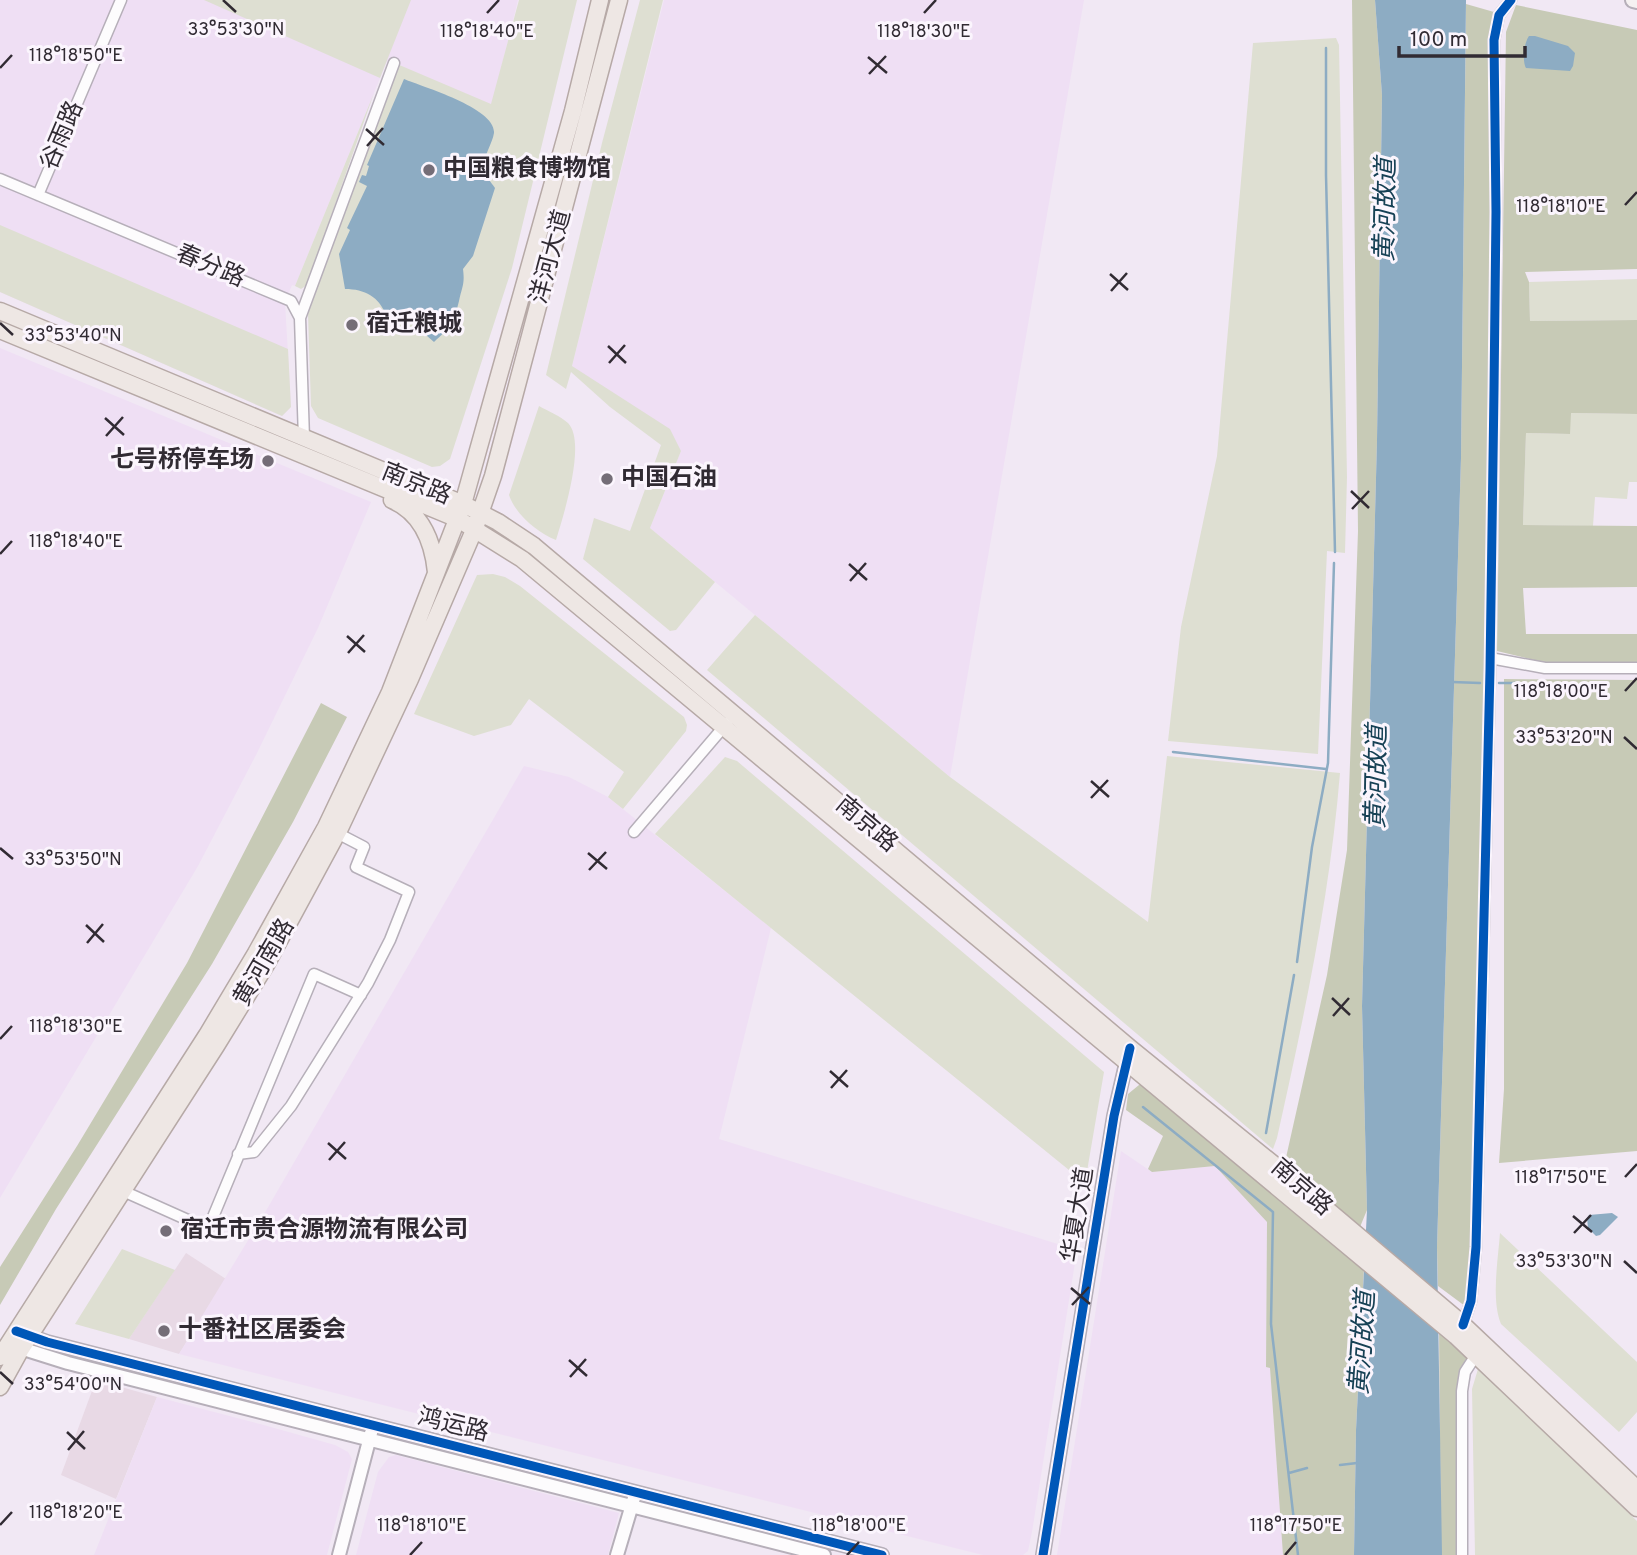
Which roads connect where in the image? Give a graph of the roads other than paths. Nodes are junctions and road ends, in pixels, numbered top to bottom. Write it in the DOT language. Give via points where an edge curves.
graph roads {
  1 [pos="121,0"];
  2 [pos="600,0"];
  3 [pos="619,0"];
  4 [pos="1511,0"];
  5 [pos="394,63"];
  6 [pos="0,179"];
  7 [pos="38,195"];
  8 [pos="311,289"];
  9 [pos="291,301"];
  10 [pos="0,311"];
  11 [pos="300,318"];
  12 [pos="0,330"];
  13 [pos="304,439"];
  14 [pos="280,446"];
  15 [pos="460,512"];
  16 [pos="478,520"];
  17 [pos="436,576"];
  18 [pos="1490,658"];
  19 [pos="1637,668"];
  20 [pos="729,721"];
  21 [pos="634,832"];
  22 [pos="337,833"];
  23 [pos="361,995"];
  24 [pos="1128,1055"];
  25 [pos="238,1154"];
  26 [pos="123,1191"];
  27 [pos="1459,1327"];
  28 [pos="15,1343"];
  29 [pos="1476,1355"];
  30 [pos="0,1387"];
  31 [pos="373,1425"];
  32 [pos="369,1439"];
  33 [pos="1637,1489"];
  34 [pos="634,1492"];
  35 [pos="633,1507"];
  36 [pos="1637,1508"];
  37 [pos="340,1555"];
  38 [pos="617,1555"];
  39 [pos="824,1555"];
  40 [pos="883,1555"];
  41 [pos="1042,1555"];
  42 [pos="1462,1555"];
  1 -- 7 [label="street, 谷雨路"];
  2 -- 15 [label="main road, 洋河大道"];
  3 -- 16 [label="main road, 洋河大道" via="522,374"];
  4 -- 18 [label="street" via="1494,28"];
  5 -- 8 [label="street"];
  6 -- 7 [label="street, 春分路"];
  7 -- 9 [label="street, 春分路"];
  8 -- 9 [label="street"];
  8 -- 11 [label="street"];
  9 -- 11 [label="street"];
  10 -- 13 [label="main road, 南京路"];
  11 -- 13 [label="street"];
  12 -- 14 [label="main road, 南京路"];
  13 -- 15 [label="main road, 南京路"];
  14 -- 15 [label="main road, 南京路"];
  14 -- 17 [label="main road" via="290,455 409,511 428,536"];
  15 -- 16 [label="main road, 南京路"];
  15 -- 17 [label="main road, 黄河南路"];
  16 -- 20 [label="main road, 南京路"];
  16 -- 22 [label="main road, 黄河南路"];
  17 -- 28 [label="main road, 黄河南路" via="373,729 326,827 207,1035"];
  18 -- 19 [label="street" via="1545,668"];
  18 -- 27 [label="street" via="1476,1244 1471,1301"];
  20 -- 21 [label="street"];
  20 -- 24 [label="main road, 南京路"];
  22 -- 23 [label="street" via="364,847 356,867 409,892"];
  22 -- 26 [label="main road, 黄河南路" via="267,963"];
  23 -- 25 [label="street" via="291,1105 254,1152"];
  23 -- 25 [label="street" via="314,974"];
  24 -- 27 [label="main road, 南京路" via="1273,1164"];
  24 -- 27 [label="main road, 南京路" via="1360,1258"];
  24 -- 41 [label="street, 华夏大道"];
  25 -- 26 [label="street" via="208,1229"];
  26 -- 28 [label="main road, 黄河南路"];
  27 -- 29 [label="main road, 南京路"];
  27 -- 33 [label="main road, 南京路"];
  28 -- 30 [label="main road, 黄河南路"];
  28 -- 31 [label="street, 鸿运路"];
  28 -- 32 [label="street, 鸿运路" via="68,1363"];
  29 -- 36 [label="main road, 南京路"];
  29 -- 42 [label="street" via="1465,1372 1462,1391"];
  31 -- 32 [label="street"];
  31 -- 34 [label="street, 鸿运路"];
  32 -- 35 [label="street, 鸿运路"];
  32 -- 37 [label="street"];
  34 -- 35 [label="street"];
  34 -- 40 [label="street, 鸿运路"];
  35 -- 38 [label="street"];
  35 -- 39 [label="street, 鸿运路"];
}
